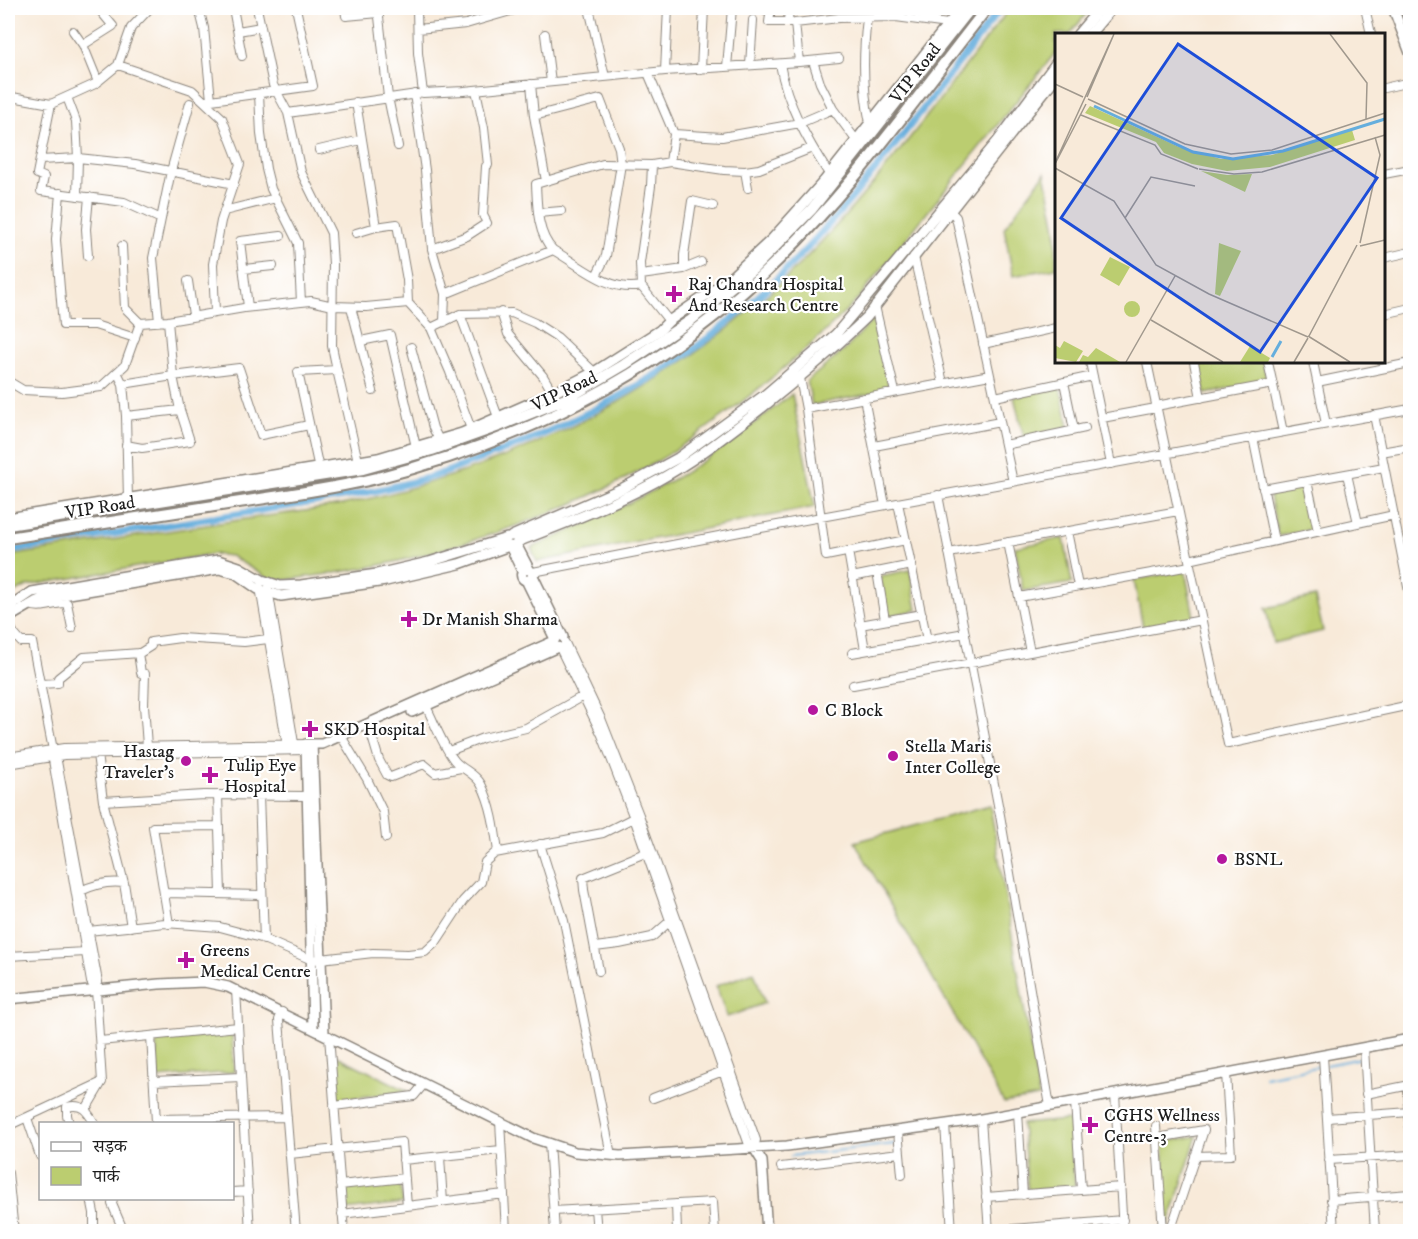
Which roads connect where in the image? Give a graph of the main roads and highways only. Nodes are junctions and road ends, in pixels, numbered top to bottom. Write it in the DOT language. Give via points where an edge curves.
graph roads {
  1 [pos="971,8"];
  2 [pos="987,8"];
  3 [pos="8,525"];
  4 [pos="8,538"];
  1 -- 3 [label="main road, VIP Road" via="812,209 753,269 690,321 568,398 432,450 363,469 23,519"];
  2 -- 4 [label="main road, VIP Road" via="856,175 764,274 665,353 608,389 539,423 455,455 376,478"];
}
